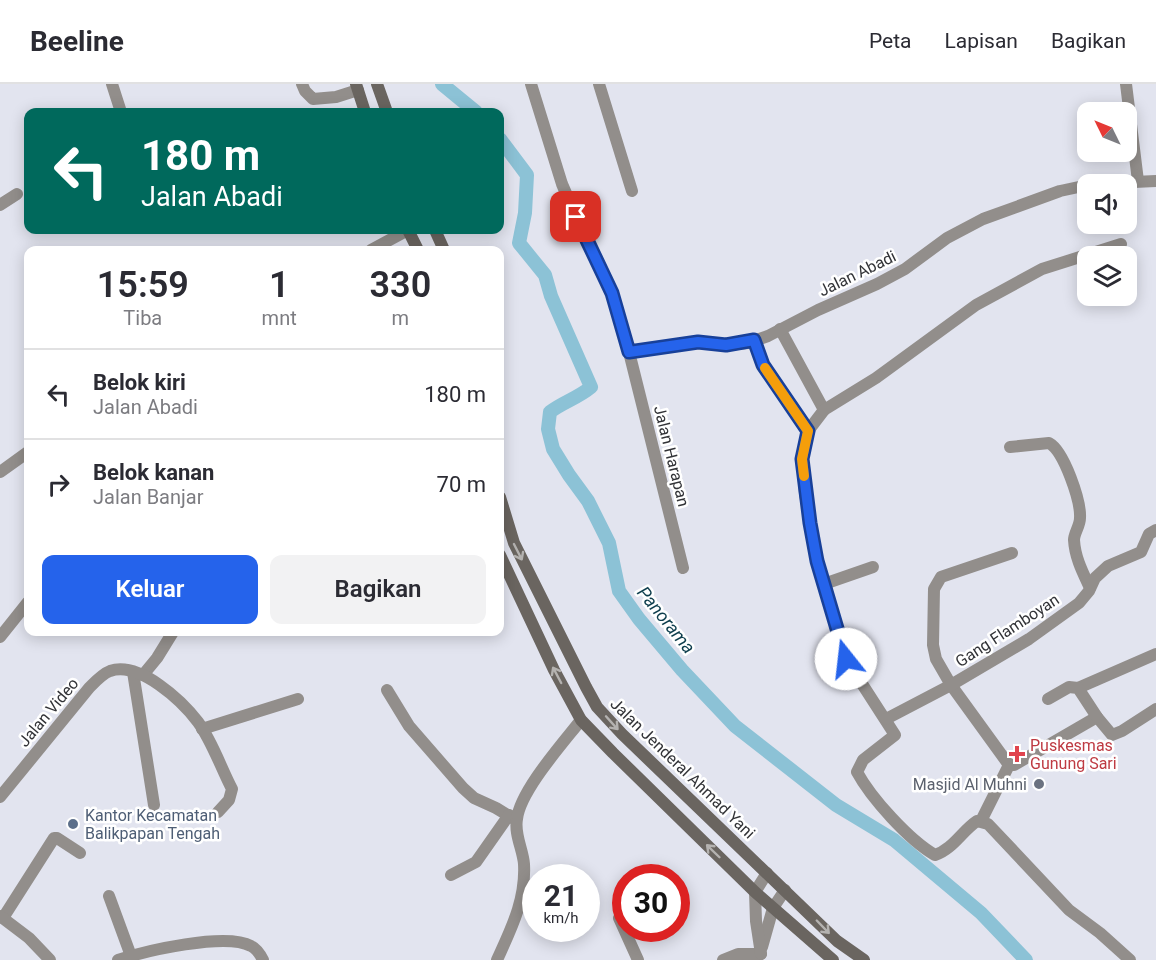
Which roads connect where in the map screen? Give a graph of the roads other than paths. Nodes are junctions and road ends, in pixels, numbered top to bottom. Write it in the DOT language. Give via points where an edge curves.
graph roads {
  1 [pos="112,84"];
  2 [pos="302,84"];
  3 [pos="377,84"];
  4 [pos="531,84"];
  5 [pos="599,84"];
  6 [pos="1126,84"];
  7 [pos="357,87"];
  8 [pos="120,108"];
  9 [pos="364,108"];
  10 [pos="386,108"];
  11 [pos="1138,181"];
  12 [pos="1156,181"];
  13 [pos="1077,187"];
  14 [pos="632,191"];
  15 [pos="16,194"];
  16 [pos="0,205"];
  17 [pos="401,234"];
  18 [pos="1121,244"];
  19 [pos="378,246"];
  20 [pos="780,329"];
  21 [pos="754,340"];
  22 [pos="629,352"];
  23 [pos="824,411"];
  24 [pos="808,431"];
  25 [pos="1010,447"];
  26 [pos="24,455"];
  27 [pos="0,472"];
  28 [pos="504,510"];
  29 [pos="1156,530"];
  30 [pos="1012,553"];
  31 [pos="504,563"];
  32 [pos="873,567"];
  33 [pos="683,568"];
  34 [pos="824,584"];
  35 [pos="1090,588"];
  36 [pos="24,607"];
  37 [pos="171,636"];
  38 [pos="0,637"];
  39 [pos="1156,654"];
  40 [pos="138,673"];
  41 [pos="951,685"];
  42 [pos="1078,688"];
  43 [pos="387,690"];
  44 [pos="298,699"];
  45 [pos="1048,699"];
  46 [pos="1156,708"];
  47 [pos="1097,717"];
  48 [pos="886,719"];
  49 [pos="581,720"];
  50 [pos="202,729"];
  51 [pos="1009,765"];
  52 [pos="0,797"];
  53 [pos="154,805"];
  54 [pos="218,812"];
  55 [pos="513,818"];
  56 [pos="981,821"];
  57 [pos="80,853"];
  58 [pos="767,873"];
  59 [pos="451,875"];
  60 [pos="785,890"];
  61 [pos="755,892"];
  62 [pos="109,896"];
  63 [pos="773,908"];
  64 [pos="2,917"];
  65 [pos="630,942"];
  66 [pos="761,957"];
  67 [pos="124,958"];
  68 [pos="50,960"];
  69 [pos="263,960"];
  70 [pos="497,960"];
  71 [pos="638,960"];
  72 [pos="723,960"];
  73 [pos="833,960"];
  74 [pos="864,960"];
  75 [pos="1130,960"];
  1 -- 8 [label="street"];
  2 -- 7 [label="street" via="313,99 336,97"];
  3 -- 10 [label="main road"];
  4 -- 22 [label="street, Jalan Harapan" via="562,184 612,293"];
  5 -- 14 [label="street"];
  6 -- 11 [label="street"];
  7 -- 9 [label="main road"];
  11 -- 12 [label="street, Jalan Abadi"];
  13 -- 20 [label="street, Jalan Abadi" via="983,219 947,238 905,269"];
  15 -- 16 [label="street"];
  17 -- 19 [label="street"];
  18 -- 23 [label="street" via="1042,269 976,305"];
  20 -- 21 [label="street, Jalan Abadi"];
  20 -- 23 [label="street"];
  21 -- 22 [label="street, Jalan Abadi" via="726,345 698,342"];
  21 -- 24 [label="street" via="763,365"];
  22 -- 33 [label="street, Jalan Harapan"];
  23 -- 24 [label="street"];
  24 -- 34 [label="street" via="802,459 805,494"];
  25 -- 35 [label="street" via="1049,443 1062,457 1080,516 1074,536 1076,552"];
  26 -- 27 [label="street"];
  28 -- 58 [label="main road, Jalan Jenderal Ahmad Yani, one-way" via="514,543 597,706"];
  29 -- 35 [label="street, Gang Flamboyan" via="1149,534 1141,552 1108,566"];
  30 -- 41 [label="street" via="940,577 936,583 933,645 936,659"];
  49 -- 31 [label="main road, one-way"];
  32 -- 34 [label="street"];
  34 -- 48 [label="street" via="846,659"];
  35 -- 41 [label="street, Gang Flamboyan" via="1079,603 1029,639"];
  36 -- 38 [label="street"];
  37 -- 40 [label="street" via="157,658"];
  39 -- 42 [label="street"];
  40 -- 50 [label="street" via="171,692"];
  40 -- 52 [label="street, Jalan Video" via="114,670 100,677"];
  40 -- 53 [label="street"];
  41 -- 48 [label="street, Gang Flamboyan"];
  41 -- 51 [label="street"];
  42 -- 45 [label="street" via="1069,687"];
  42 -- 47 [label="street"];
  43 -- 55 [label="street" via="409,726 463,788"];
  44 -- 50 [label="street"];
  46 -- 47 [label="street" via="1112,735"];
  47 -- 51 [label="street"];
  48 -- 56 [label="street" via="895,735 863,760 857,772 867,790 922,848 935,855 953,844 977,820"];
  49 -- 55 [label="street"];
  61 -- 49 [label="main road, one-way"];
  50 -- 54 [label="street" via="232,789 229,800"];
  51 -- 56 [label="street"];
  55 -- 59 [label="street" via="476,862"];
  55 -- 70 [label="street" via="524,863 524,890 515,923"];
  56 -- 75 [label="street" via="1069,910"];
  57 -- 64 [label="street" via="54,838"];
  58 -- 60 [label="main road, Jalan Jenderal Ahmad Yani"];
  58 -- 61 [label="street"];
  60 -- 63 [label="street"];
  60 -- 74 [label="main road, Jalan Jenderal Ahmad Yani, one-way" via="837,941"];
  61 -- 63 [label="main road"];
  61 -- 66 [label="street"];
  62 -- 67 [label="street"];
  63 -- 66 [label="street"];
  63 -- 73 [label="main road"];
  64 -- 68 [label="street"];
  65 -- 71 [label="street"];
  66 -- 72 [label="street" via="738,954"];
  67 -- 69 [label="street" via="194,942 228,942 248,944"];
}
